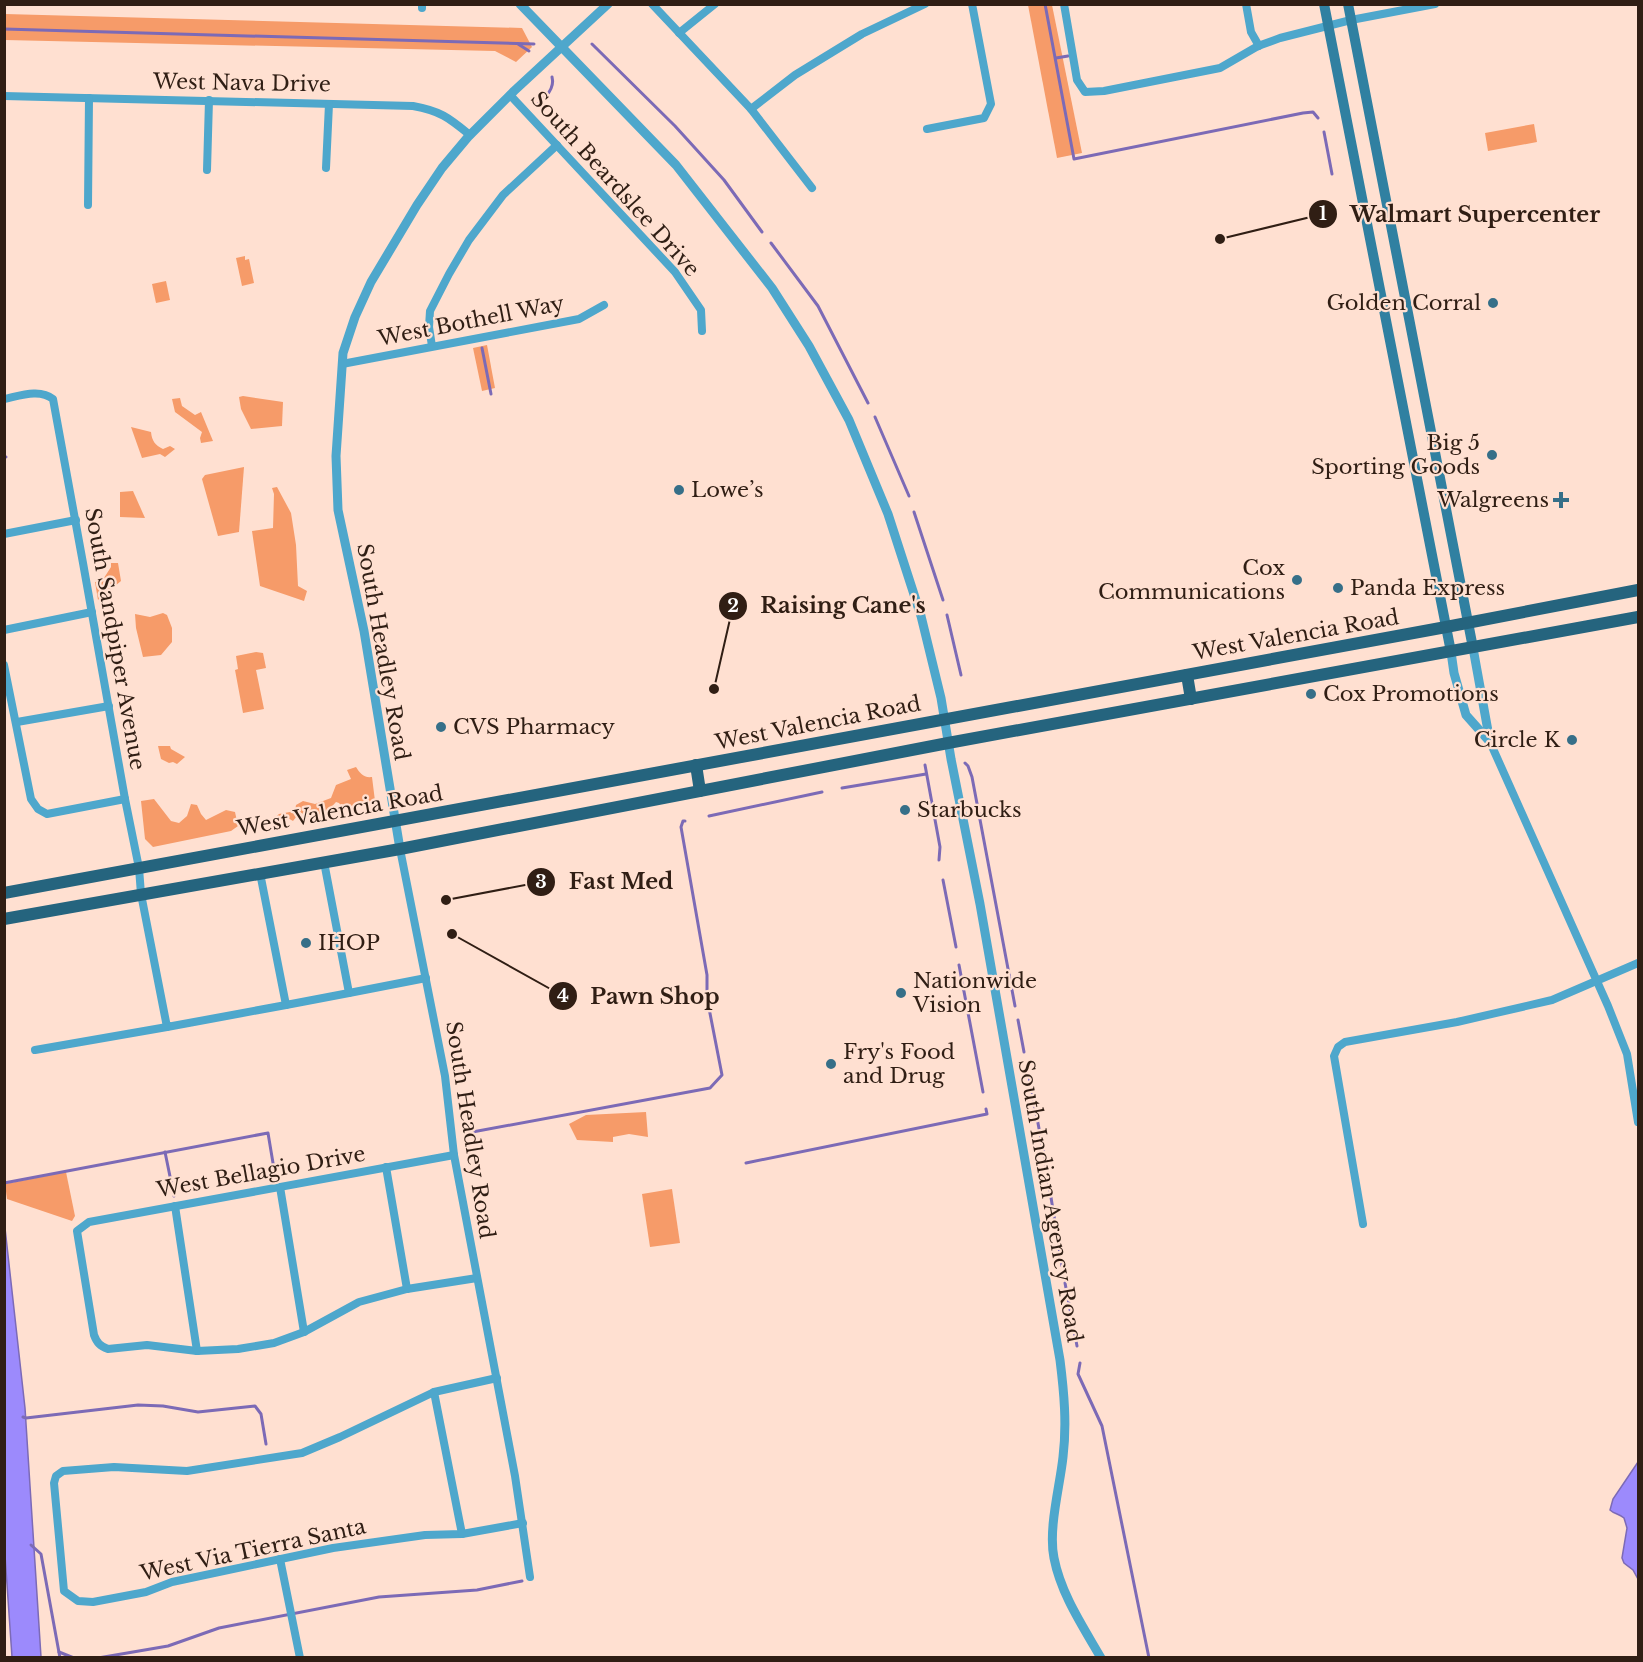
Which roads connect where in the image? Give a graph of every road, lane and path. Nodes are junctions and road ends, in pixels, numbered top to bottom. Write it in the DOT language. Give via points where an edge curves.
graph roads {
  1 [pos="520,4"];
  2 [pos="608,4"];
  3 [pos="652,4"];
  4 [pos="715,4"];
  5 [pos="925,4"];
  6 [pos="972,4"];
  7 [pos="1064,4"];
  8 [pos="1246,4"];
  9 [pos="1324,4"];
  10 [pos="1348,4"];
  11 [pos="1435,4"];
  12 [pos="1351,20"];
  13 [pos="1333,25"];
  14 [pos="678,33"];
  15 [pos="1259,46"];
  16 [pos="561,48"];
  17 [pos="510,95"];
  18 [pos="4,96"];
  19 [pos="89,98"];
  20 [pos="209,100"];
  21 [pos="329,104"];
  22 [pos="751,109"];
  23 [pos="927,129"];
  24 [pos="470,135"];
  25 [pos="557,145"];
  26 [pos="326,168"];
  27 [pos="207,170"];
  28 [pos="812,188"];
  29 [pos="88,205"];
  30 [pos="604,305"];
  31 [pos="702,331"];
  32 [pos="432,346"];
  33 [pos="342,364"];
  34 [pos="4,399"];
  35 [pos="76,520"];
  36 [pos="4,534"];
  37 [pos="1638,590"];
  38 [pos="92,612"];
  39 [pos="1638,617"];
  40 [pos="1468,623"];
  41 [pos="1446,627"];
  42 [pos="4,630"];
  43 [pos="1473,648"];
  44 [pos="1451,652"];
  45 [pos="4,665"];
  46 [pos="1187,675"];
  47 [pos="1191,699"];
  48 [pos="109,706"];
  49 [pos="944,719"];
  50 [pos="17,722"];
  51 [pos="1490,742"];
  52 [pos="948,743"];
  53 [pos="696,765"];
  54 [pos="700,791"];
  55 [pos="125,799"];
  56 [pos="395,821"];
  57 [pos="400,849"];
  58 [pos="324,862"];
  59 [pos="139,868"];
  60 [pos="261,873"];
  61 [pos="4,893"];
  62 [pos="141,894"];
  63 [pos="4,919"];
  64 [pos="1638,963"];
  65 [pos="426,978"];
  66 [pos="1597,981"];
  67 [pos="349,993"];
  68 [pos="286,1005"];
  69 [pos="167,1027"];
  70 [pos="35,1050"];
  71 [pos="1638,1122"];
  72 [pos="454,1155"];
  73 [pos="386,1167"];
  74 [pos="280,1187"];
  75 [pos="175,1206"];
  76 [pos="1362,1224"];
  77 [pos="477,1278"];
  78 [pos="407,1289"];
  79 [pos="304,1332"];
  80 [pos="197,1351"];
  81 [pos="497,1378"];
  82 [pos="434,1392"];
  83 [pos="523,1523"];
  84 [pos="462,1534"];
  85 [pos="280,1559"];
  86 [pos="530,1577"];
  87 [pos="300,1658"];
  88 [pos="1101,1658"];
  1 -- 16 [label="street, South Indian Agency Road"];
  2 -- 16 [label="street, South Headley Road"];
  3 -- 14 [label="street"];
  4 -- 14 [label="street"];
  5 -- 22 [label="street" via="862,34 795,75"];
  6 -- 23 [label="street" via="991,104 984,118"];
  7 -- 15 [label="street" via="1077,80 1085,92 1220,68"];
  8 -- 15 [label="street" via="1251,32"];
  9 -- 13 [label="main road"];
  10 -- 12 [label="main road"];
  11 -- 12 [label="street"];
  12 -- 13 [label="street"];
  12 -- 40 [label="main road"];
  13 -- 15 [label="street"];
  13 -- 41 [label="main road"];
  14 -- 22 [label="street"];
  16 -- 17 [label="street, South Headley Road"];
  16 -- 49 [label="street, South Indian Agency Road" via="676,165 772,288 809,346 849,420 888,514 921,616"];
  17 -- 24 [label="street, South Headley Road"];
  17 -- 25 [label="street, South Beardslee Drive"];
  18 -- 19 [label="street, West Nava Drive"];
  19 -- 20 [label="street, West Nava Drive"];
  19 -- 29 [label="street"];
  20 -- 21 [label="street, West Nava Drive"];
  20 -- 27 [label="street"];
  21 -- 24 [label="street, West Nava Drive" via="429,109 445,115"];
  21 -- 26 [label="street"];
  22 -- 28 [label="street"];
  24 -- 33 [label="street, South Headley Road" via="441,168 371,282 355,317"];
  25 -- 31 [label="street, South Beardslee Drive" via="675,272 701,310"];
  25 -- 32 [label="street" via="503,195 469,240 430,311"];
  30 -- 32 [label="street, West Bothell Way" via="579,318"];
  32 -- 33 [label="street, West Bothell Way"];
  33 -- 56 [label="street, South Headley Road" via="336,456 338,510 364,631"];
  34 -- 35 [label="street, South Sandpiper Avenue" via="36,394 52,399"];
  35 -- 36 [label="street"];
  35 -- 38 [label="street, South Sandpiper Avenue"];
  37 -- 40 [label="main road, West Valencia Road"];
  38 -- 42 [label="street"];
  38 -- 48 [label="street, South Sandpiper Avenue"];
  39 -- 43 [label="main road, West Valencia Road"];
  40 -- 41 [label="main road, West Valencia Road"];
  40 -- 43 [label="main road"];
  41 -- 44 [label="main road"];
  41 -- 46 [label="main road, West Valencia Road"];
  43 -- 44 [label="main road, West Valencia Road"];
  43 -- 51 [label="street"];
  44 -- 47 [label="main road, West Valencia Road"];
  44 -- 51 [label="street" via="1466,714"];
  45 -- 50 [label="street"];
  46 -- 47 [label="main road"];
  46 -- 49 [label="main road, West Valencia Road"];
  47 -- 52 [label="main road, West Valencia Road"];
  48 -- 50 [label="street"];
  48 -- 55 [label="street, South Sandpiper Avenue"];
  49 -- 52 [label="street, South Indian Agency Road"];
  49 -- 53 [label="main road, West Valencia Road"];
  50 -- 55 [label="street" via="36,811 50,813"];
  51 -- 66 [label="street"];
  52 -- 54 [label="main road, West Valencia Road"];
  52 -- 88 [label="street, South Indian Agency Road" via="1060,1360 1065,1403 1064,1454 1053,1532 1054,1556 1065,1595"];
  53 -- 54 [label="main road"];
  53 -- 56 [label="main road, West Valencia Road"];
  54 -- 57 [label="main road, West Valencia Road"];
  55 -- 59 [label="street, South Sandpiper Avenue"];
  56 -- 57 [label="street, South Headley Road"];
  56 -- 59 [label="main road, West Valencia Road"];
  57 -- 58 [label="main road, West Valencia Road"];
  57 -- 65 [label="street, South Headley Road"];
  58 -- 60 [label="main road, West Valencia Road"];
  58 -- 67 [label="street"];
  59 -- 61 [label="main road, West Valencia Road"];
  59 -- 62 [label="street, South Sandpiper Avenue"];
  60 -- 62 [label="main road, West Valencia Road"];
  60 -- 68 [label="street"];
  62 -- 63 [label="main road, West Valencia Road"];
  62 -- 69 [label="street, South Sandpiper Avenue"];
  64 -- 66 [label="street"];
  65 -- 67 [label="street"];
  65 -- 72 [label="street, South Headley Road" via="445,1076"];
  66 -- 71 [label="street" via="1627,1054"];
  66 -- 76 [label="street" via="1552,1000 1345,1042 1338,1047 1334,1056"];
  67 -- 68 [label="street"];
  68 -- 69 [label="street"];
  69 -- 70 [label="street"];
  72 -- 73 [label="street, West Bellagio Drive"];
  72 -- 77 [label="street, South Headley Road"];
  73 -- 74 [label="street, West Bellagio Drive"];
  73 -- 78 [label="street"];
  74 -- 75 [label="street, West Bellagio Drive"];
  74 -- 79 [label="street"];
  75 -- 80 [label="street"];
  75 -- 80 [label="street, West Bellagio Drive" via="89,1222 77,1231 96,1342 108,1349 147,1345"];
  77 -- 78 [label="street"];
  77 -- 81 [label="street, South Headley Road"];
  78 -- 79 [label="street" via="359,1302"];
  79 -- 80 [label="street" via="274,1343"];
  81 -- 82 [label="street"];
  81 -- 83 [label="street, South Headley Road"];
  82 -- 84 [label="street"];
  82 -- 85 [label="street, West Via Tierra Santa" via="302,1452 187,1471 114,1467 63,1471 56,1476 64,1592 78,1601 146,1592 172,1581"];
  83 -- 84 [label="street, West Via Tierra Santa"];
  83 -- 86 [label="street, South Headley Road"];
  84 -- 85 [label="street, West Via Tierra Santa" via="379,1541"];
  85 -- 87 [label="street"];
}
